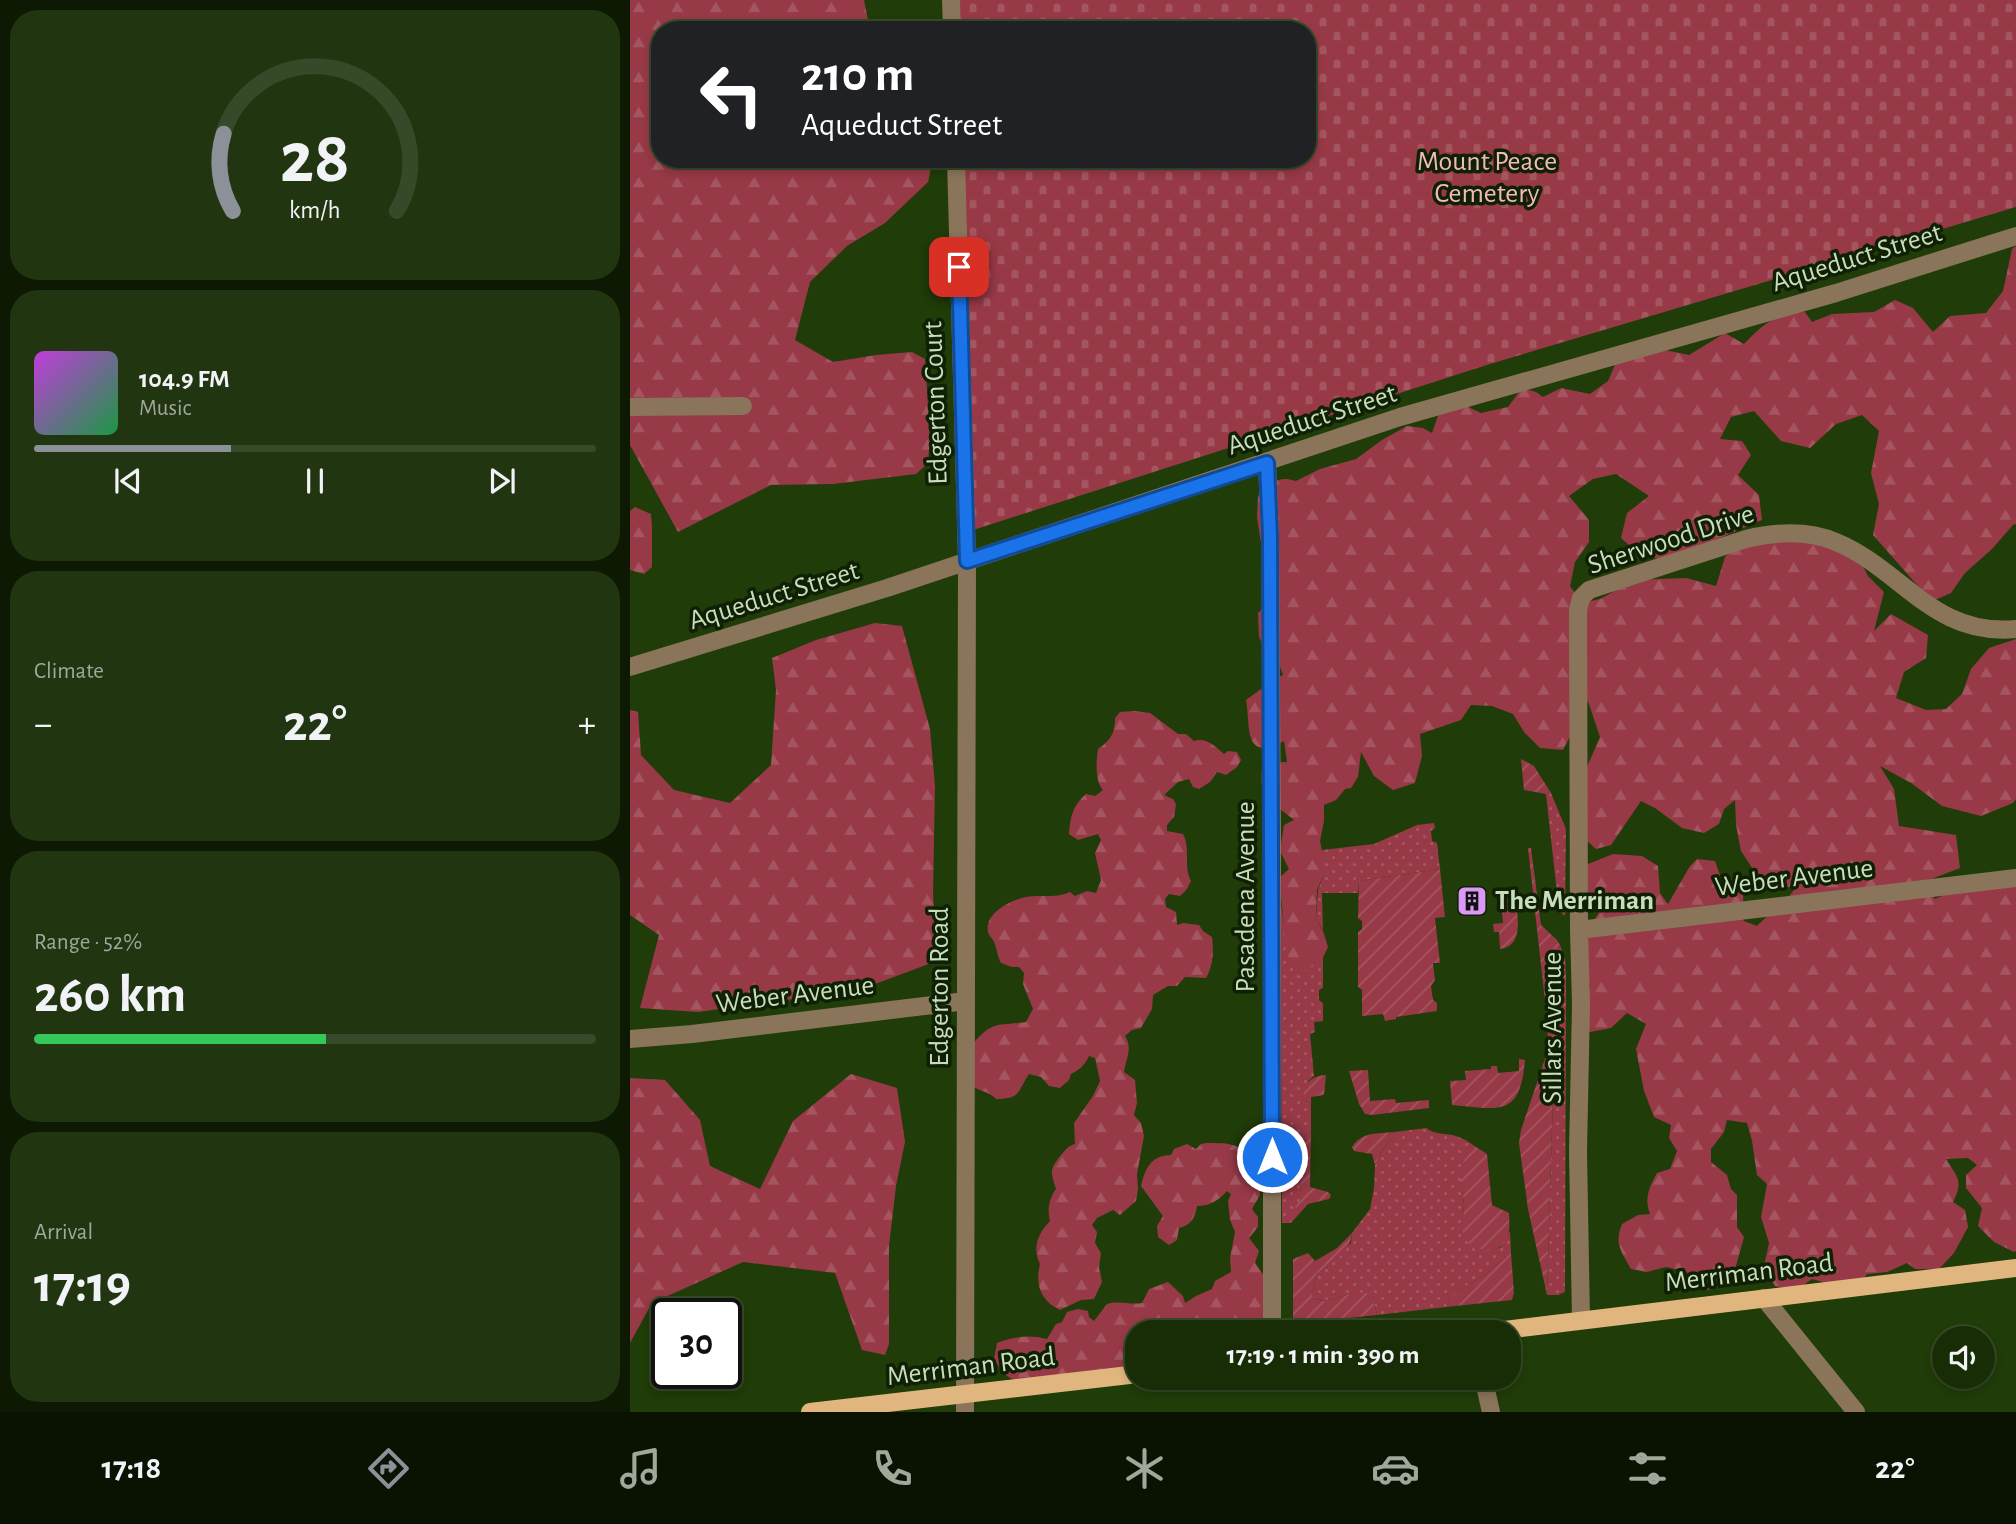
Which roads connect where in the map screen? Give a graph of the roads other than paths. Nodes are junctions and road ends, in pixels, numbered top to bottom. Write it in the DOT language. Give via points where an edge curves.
graph roads {
  1 [pos="951,0"];
  2 [pos="952,21"];
  3 [pos="956,168"];
  4 [pos="2016,236"];
  5 [pos="743,406"];
  6 [pos="630,407"];
  7 [pos="1267,463"];
  8 [pos="967,561"];
  9 [pos="1578,610"];
  10 [pos="2016,629"];
  11 [pos="630,667"];
  12 [pos="2016,878"];
  13 [pos="1579,930"];
  14 [pos="966,1001"];
  15 [pos="630,1039"];
  16 [pos="2016,1268"];
  17 [pos="1764,1298"];
  18 [pos="1272,1320"];
  19 [pos="1581,1320"];
  20 [pos="1521,1328"];
  21 [pos="1125,1376"];
  22 [pos="1486,1390"];
  23 [pos="966,1403"];
  24 [pos="810,1412"];
  25 [pos="1491,1412"];
  26 [pos="1856,1412"];
  1 -- 2 [label="street"];
  3 -- 8 [label="street, Edgerton Court"];
  4 -- 7 [label="street, Aqueduct Street" via="1836,293 1400,417"];
  5 -- 6 [label="street"];
  7 -- 8 [label="street, Aqueduct Street"];
  7 -- 18 [label="street, Pasadena Avenue"];
  8 -- 11 [label="street, Aqueduct Street"];
  8 -- 14 [label="street, Edgerton Road"];
  9 -- 10 [label="street, Sherwood Drive" via="1589,590 1746,539 1805,534 1839,542 1952,619 1991,629"];
  9 -- 13 [label="street, Sillars Avenue"];
  12 -- 13 [label="street, Weber Avenue"];
  13 -- 19 [label="street, Sillars Avenue"];
  14 -- 15 [label="street, Weber Avenue"];
  14 -- 23 [label="street, Edgerton Road"];
  16 -- 17 [label="main road, Merriman Road"];
  17 -- 19 [label="main road, Merriman Road"];
  17 -- 26 [label="street"];
  19 -- 20 [label="main road, Merriman Road"];
  21 -- 23 [label="main road, Merriman Road"];
  22 -- 25 [label="street"];
  23 -- 24 [label="main road, Merriman Road"];
}
